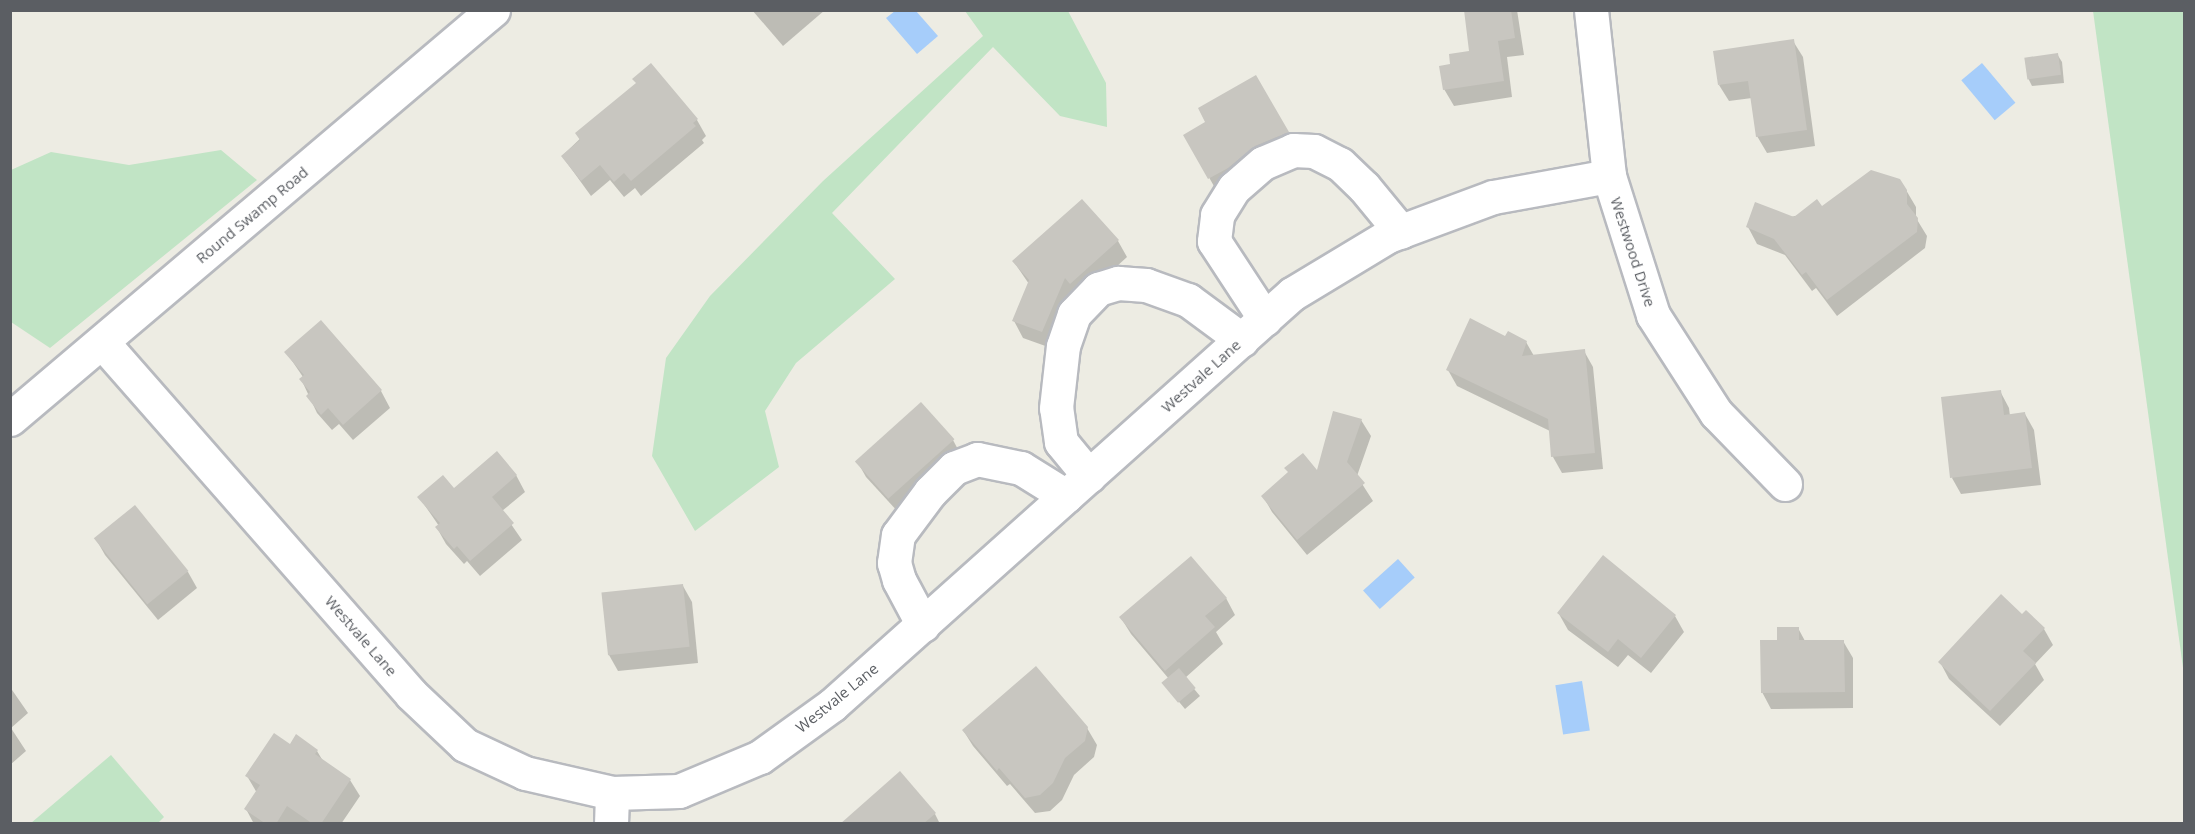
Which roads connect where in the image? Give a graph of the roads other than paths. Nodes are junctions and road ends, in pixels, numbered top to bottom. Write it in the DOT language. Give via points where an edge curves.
graph roads {
  1 [pos="493,10"];
  2 [pos="1591,10"];
  3 [pos="1609,176"];
  4 [pos="1401,232"];
  5 [pos="1253,329"];
  6 [pos="102,342"];
  7 [pos="10,419"];
  8 [pos="1785,484"];
  9 [pos="1078,486"];
  10 [pos="923,624"];
  11 [pos="611,808"];
  1 -- 6 [label="street, Round Swamp Road"];
  2 -- 3 [label="street, Westwood Drive"];
  3 -- 4 [label="street, Westvale Lane" via="1493,197"];
  3 -- 8 [label="street, Westwood Drive" via="1653,315 1716,413"];
  4 -- 5 [label="street, Westvale Lane" via="1292,294"];
  4 -- 5 [label="street" via="1340,164 1314,151 1293,150 1263,163 1234,188 1217,215 1214,241"];
  5 -- 9 [label="street, Westvale Lane"];
  5 -- 9 [label="street" via="1146,285 1118,283 1098,289 1074,314 1063,346 1056,408 1061,441"];
  6 -- 7 [label="street, Round Swamp Road"];
  6 -- 11 [label="street, Westvale Lane" via="411,694 465,745"];
  9 -- 10 [label="street, Westvale Lane"];
  9 -- 10 [label="street" via="977,459 954,468 930,492 898,536 894,563 898,580"];
  10 -- 11 [label="street, Westvale Lane" via="832,705 760,757 679,791"];
}
